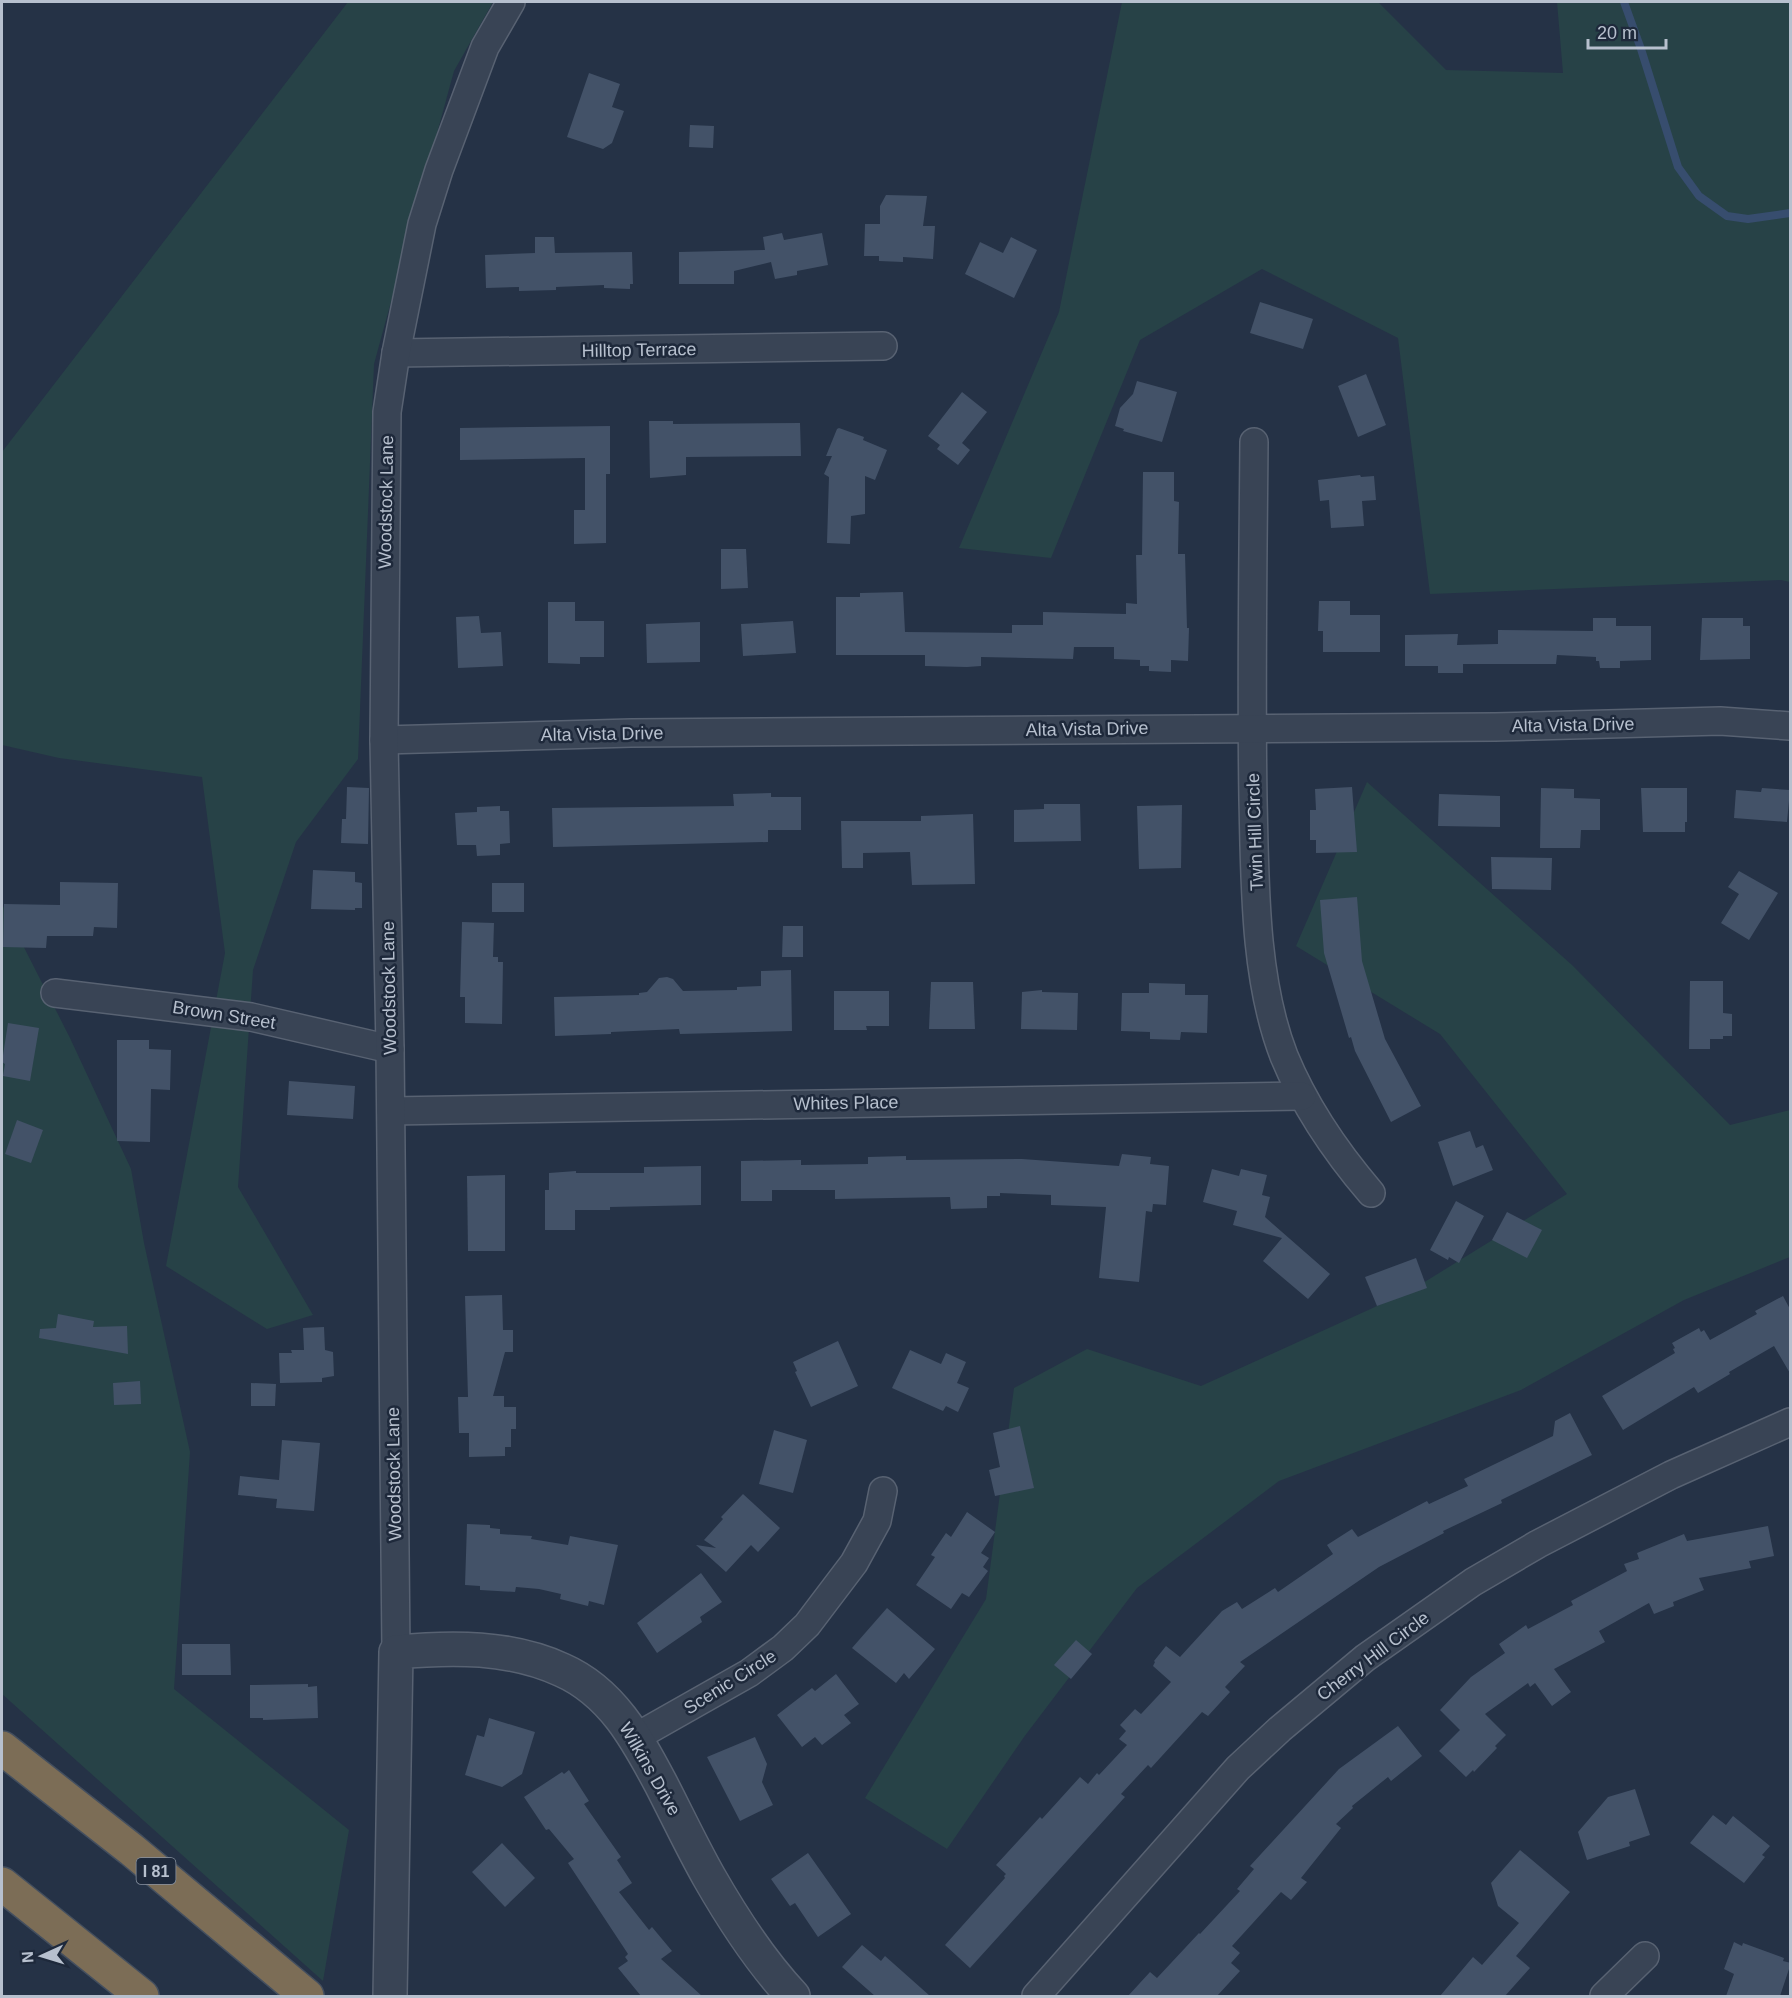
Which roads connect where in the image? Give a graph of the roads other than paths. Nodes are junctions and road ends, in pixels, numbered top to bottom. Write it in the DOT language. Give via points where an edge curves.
graph roads {
  1 [pos="511,2"];
  2 [pos="883,346"];
  3 [pos="396,353"];
  4 [pos="1254,442"];
  5 [pos="1791,726"];
  6 [pos="1252,728"];
  7 [pos="384,740"];
  8 [pos="55,993"];
  9 [pos="390,1049"];
  10 [pos="1302,1096"];
  11 [pos="391,1111"];
  12 [pos="1371,1193"];
  13 [pos="1791,1422"];
  14 [pos="883,1491"];
  15 [pos="396,1652"];
  16 [pos="636,1737"];
  17 [pos="2,1748"];
  18 [pos="2,1884"];
  19 [pos="1645,1956"];
  20 [pos="142,1996"];
  21 [pos="307,1996"];
  22 [pos="390,1996"];
  23 [pos="793,1996"];
  24 [pos="1036,1996"];
  25 [pos="1604,1996"];
  1 -- 3 [label="street, Woodstock Lane" via="485,47 439,170 422,224"];
  2 -- 3 [label="street, Hilltop Terrace"];
  3 -- 7 [label="street, Woodstock Lane" via="387,412"];
  4 -- 6 [label="street, Twin Hill Circle"];
  5 -- 6 [label="street, Alta Vista Drive" via="1720,721"];
  6 -- 7 [label="street, Alta Vista Drive" via="631,733"];
  6 -- 10 [label="street, Twin Hill Circle" via="1261,961 1269,1008"];
  7 -- 9 [label="street, Woodstock Lane"];
  8 -- 9 [label="street, Brown Street" via="251,1017"];
  9 -- 11 [label="street, Woodstock Lane"];
  10 -- 11 [label="street, Whites Place"];
  10 -- 12 [label="street, Twin Hill Circle" via="1318,1124"];
  11 -- 15 [label="street, Woodstock Lane"];
  13 -- 24 [label="street, Cherry Hill Circle" via="1671,1475 1538,1544 1473,1582 1365,1658 1238,1768"];
  14 -- 16 [label="street, Scenic Circle" via="877,1521 854,1563 807,1625 749,1673"];
  15 -- 16 [label="street, Wilkins Drive" via="445,1648 532,1659 563,1670 591,1688 616,1710"];
  15 -- 22 [label="street, Woodstock Lane"];
  16 -- 23 [label="street, Wilkins Drive" via="710,1878 747,1938"];
  17 -- 21 [label="highway, I 81"];
  18 -- 20 [label="highway"];
  19 -- 25 [label="street"];
}
